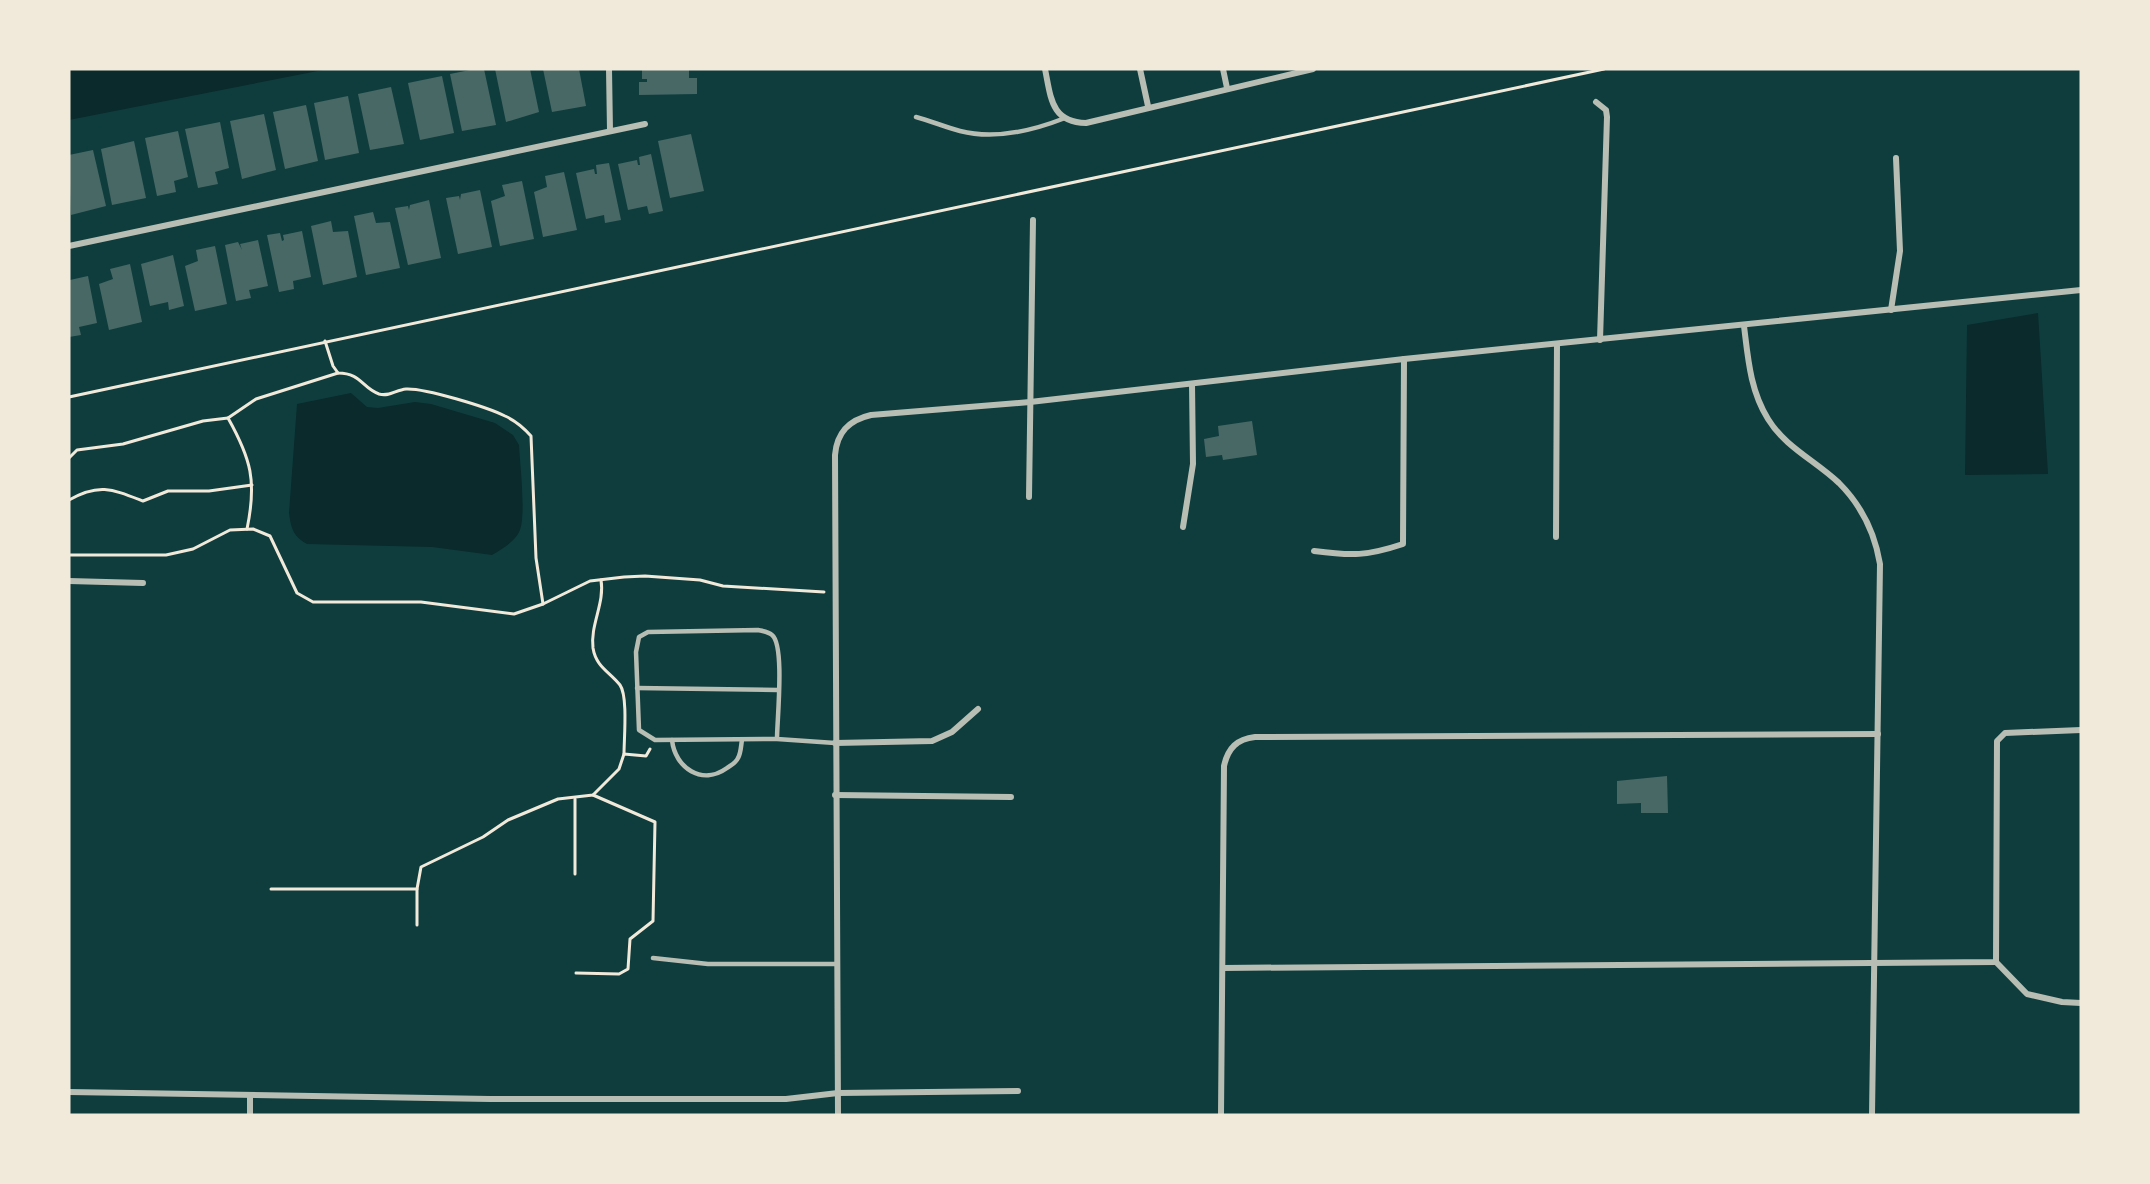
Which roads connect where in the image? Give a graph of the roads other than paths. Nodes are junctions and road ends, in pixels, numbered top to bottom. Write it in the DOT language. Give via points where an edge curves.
graph roads {
  1 [pos="609,69"];
  2 [pos="1045,69"];
  3 [pos="1140,69"];
  4 [pos="1223,69"];
  5 [pos="1312,69"];
  6 [pos="1227,88"];
  7 [pos="1596,102"];
  8 [pos="1148,106"];
  9 [pos="916,117"];
  10 [pos="1065,118"];
  11 [pos="645,124"];
  12 [pos="610,131"];
  13 [pos="1896,158"];
  14 [pos="1033,220"];
  15 [pos="69,246"];
  16 [pos="2081,290"];
  17 [pos="1891,310"];
  18 [pos="1744,326"];
  19 [pos="1600,340"];
  20 [pos="1557,344"];
  21 [pos="1404,359"];
  22 [pos="1192,384"];
  23 [pos="1030,402"];
  24 [pos="1029,496"];
  25 [pos="1183,527"];
  26 [pos="1556,537"];
  27 [pos="1314,551"];
  28 [pos="69,581"];
  29 [pos="143,583"];
  30 [pos="637,688"];
  31 [pos="778,690"];
  32 [pos="978,709"];
  33 [pos="2081,730"];
  34 [pos="1878,734"];
  35 [pos="777,739"];
  36 [pos="672,740"];
  37 [pos="742,740"];
  38 [pos="835,743"];
  39 [pos="835,795"];
  40 [pos="1011,796"];
  41 [pos="653,958"];
  42 [pos="1996,962"];
  43 [pos="1873,963"];
  44 [pos="836,964"];
  45 [pos="1223,968"];
  46 [pos="2081,1003"];
  47 [pos="1018,1090"];
  48 [pos="69,1092"];
  49 [pos="838,1093"];
  50 [pos="250,1095"];
  51 [pos="250,1115"];
  52 [pos="838,1115"];
  53 [pos="1221,1115"];
  54 [pos="1872,1115"];
  1 -- 12 [label="street"];
  2 -- 10 [label="street" via="1053,105"];
  3 -- 8 [label="street"];
  4 -- 6 [label="street"];
  5 -- 6 [label="street"];
  6 -- 8 [label="street"];
  7 -- 19 [label="street" via="1606,110 1607,117"];
  8 -- 10 [label="street" via="1086,123"];
  9 -- 10 [label="lane" via="990,136"];
  11 -- 12 [label="street"];
  12 -- 15 [label="street"];
  13 -- 17 [label="street" via="1900,251"];
  14 -- 23 [label="street"];
  16 -- 17 [label="street"];
  17 -- 18 [label="street"];
  18 -- 19 [label="street"];
  18 -- 34 [label="street" via="1754,386 1768,419 1797,450 1839,483 1862,514 1877,546 1881,581"];
  19 -- 20 [label="street"];
  20 -- 21 [label="street"];
  20 -- 26 [label="street"];
  21 -- 22 [label="street"];
  21 -- 27 [label="street" via="1403,544 1353,556"];
  22 -- 23 [label="street"];
  22 -- 25 [label="street" via="1193,464"];
  23 -- 24 [label="street"];
  23 -- 38 [label="street" via="871,415 846,426 838,439 834,455"];
  28 -- 29 [label="street"];
  30 -- 31 [label="lane"];
  30 -- 31 [label="lane" via="639,637 648,632 758,630 771,634 777,642"];
  30 -- 36 [label="lane" via="639,730 655,740"];
  31 -- 35 [label="lane"];
  32 -- 38 [label="street" via="952,732 932,741"];
  33 -- 42 [label="street" via="2020,730 2005,733 1997,741"];
  34 -- 43 [label="street"];
  34 -- 45 [label="street" via="1255,737 1239,741 1224,766"];
  35 -- 37 [label="lane"];
  35 -- 38 [label="lane"];
  36 -- 37 [label="lane"];
  36 -- 37 [label="lane" via="680,763 690,772 706,775 721,772 735,762"];
  38 -- 39 [label="street"];
  39 -- 40 [label="street"];
  39 -- 44 [label="street"];
  41 -- 44 [label="lane" via="708,964"];
  42 -- 43 [label="street"];
  42 -- 46 [label="street" via="2027,994"];
  43 -- 45 [label="street"];
  43 -- 54 [label="street"];
  44 -- 49 [label="street"];
  45 -- 53 [label="street"];
  47 -- 49 [label="street"];
  48 -- 50 [label="street"];
  49 -- 50 [label="street" via="786,1099"];
  49 -- 52 [label="street"];
  50 -- 51 [label="street"];
}
